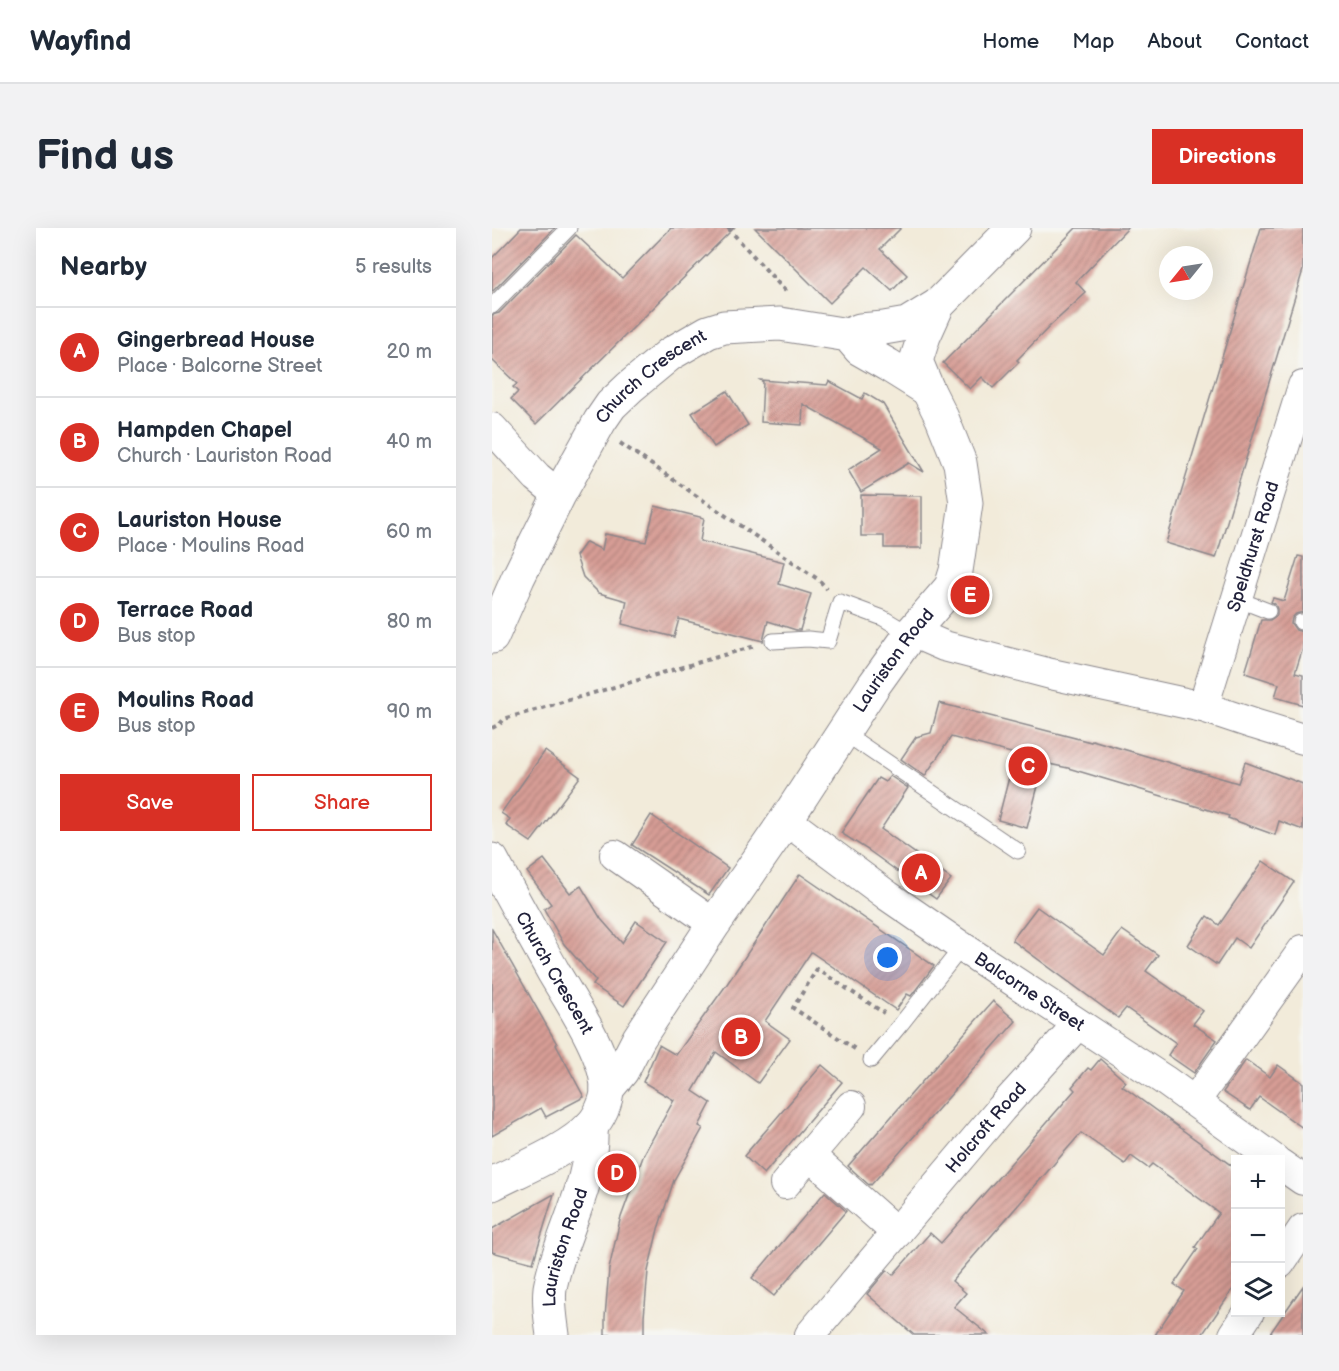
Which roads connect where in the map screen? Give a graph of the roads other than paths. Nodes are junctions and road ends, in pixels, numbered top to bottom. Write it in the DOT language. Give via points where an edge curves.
graph roads {
  1 [pos="569,228"];
  2 [pos="1014,228"];
  3 [pos="938,305"];
  4 [pos="492,306"];
  5 [pos="848,335"];
  6 [pos="1303,387"];
  7 [pos="928,390"];
  8 [pos="492,428"];
  9 [pos="559,495"];
  10 [pos="1237,599"];
  11 [pos="1268,611"];
  12 [pos="912,632"];
  13 [pos="492,637"];
  14 [pos="773,641"];
  15 [pos="1203,707"];
  16 [pos="843,732"];
  17 [pos="1303,739"];
  18 [pos="786,820"];
  19 [pos="1018,851"];
  20 [pos="615,855"];
  21 [pos="492,860"];
  22 [pos="714,924"];
  23 [pos="962,947"];
  24 [pos="1303,950"];
  25 [pos="1078,1024"];
  26 [pos="639,1038"];
  27 [pos="592,1040"];
  28 [pos="871,1060"];
  29 [pos="607,1089"];
  30 [pos="1195,1101"];
  31 [pos="851,1106"];
  32 [pos="591,1126"];
  33 [pos="809,1155"];
  34 [pos="1268,1155"];
  35 [pos="1285,1167"];
  36 [pos="1303,1180"];
  37 [pos="492,1184"];
  38 [pos="785,1184"];
  39 [pos="1303,1229"];
  40 [pos="897,1233"];
  41 [pos="1285,1257"];
  42 [pos="1246,1317"];
  43 [pos="553,1335"];
  44 [pos="810,1335"];
  45 [pos="1234,1335"];
  1 -- 4 [label="lane"];
  2 -- 3 [label="street, Lauriston Road"];
  3 -- 5 [label="street, Lauriston Road" via="908,324"];
  3 -- 7 [label="street, Lauriston Road" via="916,361"];
  5 -- 7 [label="street" via="860,349"];
  5 -- 9 [label="street, Church Crescent" via="780,324 724,327 708,332 670,354 611,405"];
  6 -- 10 [label="street, Speldhurst Road"];
  7 -- 12 [label="street, Lauriston Road" via="960,463 966,502 951,587"];
  8 -- 9 [label="street"];
  9 -- 13 [label="street, Church Crescent"];
  10 -- 11 [label="lane"];
  10 -- 15 [label="street, Speldhurst Road"];
  12 -- 14 [label="lane" via="840,602 828,641"];
  12 -- 15 [label="street" via="944,646 1051,674"];
  12 -- 16 [label="street, Lauriston Road"];
  15 -- 17 [label="street"];
  16 -- 18 [label="street, Lauriston Road"];
  16 -- 19 [label="lane"];
  18 -- 22 [label="street, Lauriston Road"];
  18 -- 23 [label="street, Balcorne Street"];
  20 -- 22 [label="street"];
  21 -- 27 [label="street, Church Crescent"];
  22 -- 26 [label="street, Lauriston Road"];
  23 -- 25 [label="street, Balcorne Street"];
  23 -- 28 [label="lane"];
  24 -- 30 [label="street"];
  25 -- 30 [label="street, Balcorne Street"];
  25 -- 40 [label="street, Holcroft Road"];
  26 -- 27 [label="street" via="615,1046"];
  26 -- 29 [label="street, Lauriston Road" via="622,1071"];
  27 -- 29 [label="street, Church Crescent"];
  29 -- 32 [label="street, Lauriston Road"];
  30 -- 34 [label="street, Balcorne Street"];
  31 -- 33 [label="street"];
  32 -- 37 [label="street" via="550,1155"];
  32 -- 43 [label="street, Lauriston Road" via="587,1172 550,1290"];
  33 -- 38 [label="street"];
  33 -- 40 [label="street"];
  35 -- 36 [label="street"];
  39 -- 41 [label="street"];
  40 -- 44 [label="street, Holcroft Road"];
  42 -- 45 [label="street"];
}
